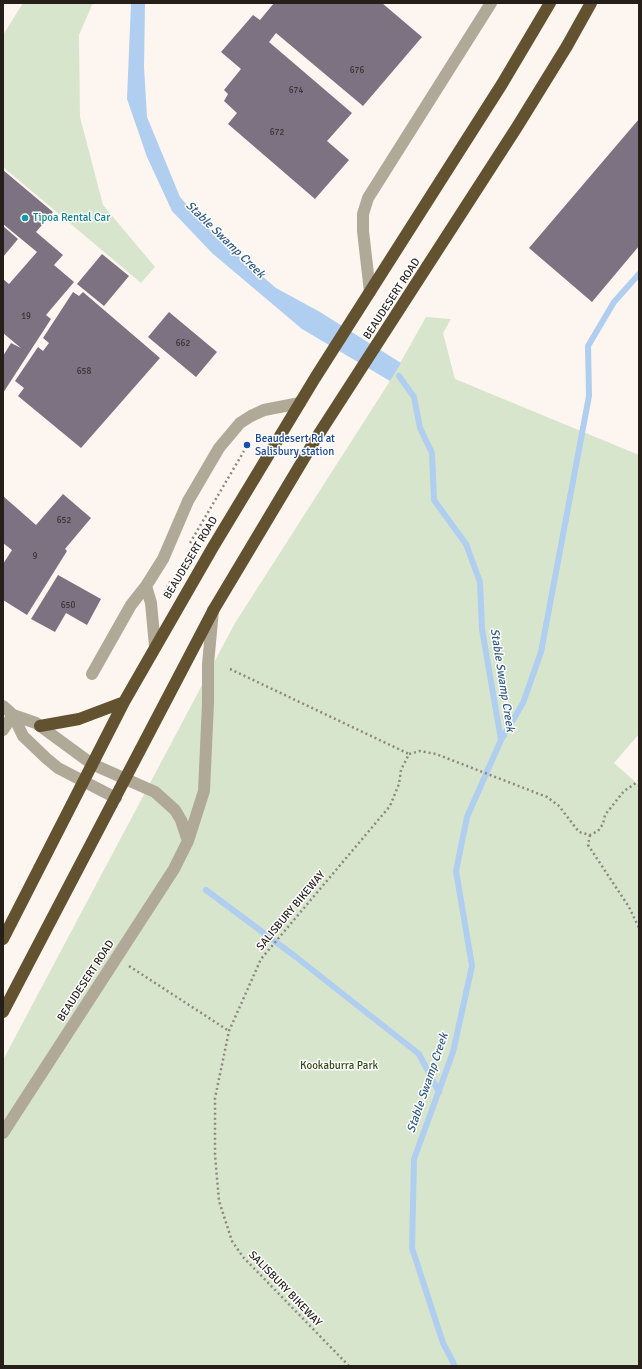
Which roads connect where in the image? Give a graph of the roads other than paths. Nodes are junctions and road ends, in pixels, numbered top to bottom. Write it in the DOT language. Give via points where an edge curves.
graph roads {
  1 [pos="491,3"];
  2 [pos="550,3"];
  3 [pos="591,3"];
  4 [pos="369,294"];
  5 [pos="300,403"];
  6 [pos="146,586"];
  7 [pos="214,609"];
  8 [pos="155,646"];
  9 [pos="92,674"];
  10 [pos="124,702"];
  11 [pos="3,706"];
  12 [pos="13,715"];
  13 [pos="40,726"];
  14 [pos="3,730"];
  15 [pos="92,764"];
  16 [pos="126,780"];
  17 [pos="83,781"];
  18 [pos="116,798"];
  19 [pos="188,841"];
  20 [pos="3,939"];
  21 [pos="3,1012"];
  22 [pos="3,1133"];
  1 -- 4 [label="street, BEAUDESERT ROAD" via="368,198 363,214 363,231"];
  2 -- 4 [label="highway, BEAUDESERT ROAD" via="502,84"];
  3 -- 7 [label="highway, BEAUDESERT ROAD" via="567,46 398,315 316,440"];
  4 -- 5 [label="highway, BEAUDESERT ROAD"];
  5 -- 6 [label="street" via="257,413 240,423 229,435 188,501 163,559"];
  5 -- 8 [label="highway, BEAUDESERT ROAD"];
  6 -- 8 [label="street, BEAUDESERT ROAD" via="151,603"];
  6 -- 9 [label="street" via="131,605"];
  7 -- 16 [label="highway, BEAUDESERT ROAD"];
  7 -- 19 [label="street, BEAUDESERT ROAD" via="208,664 204,791"];
  8 -- 10 [label="highway, BEAUDESERT ROAD"];
  10 -- 13 [label="highway" via="79,719"];
  10 -- 15 [label="highway, BEAUDESERT ROAD"];
  11 -- 12 [label="street"];
  12 -- 13 [label="street"];
  12 -- 14 [label="street"];
  12 -- 17 [label="street" via="23,736 46,758 58,768"];
  13 -- 15 [label="street"];
  15 -- 16 [label="street"];
  15 -- 17 [label="highway, BEAUDESERT ROAD"];
  16 -- 18 [label="highway, BEAUDESERT ROAD"];
  16 -- 19 [label="street" via="155,792 175,810"];
  17 -- 18 [label="street"];
  17 -- 20 [label="highway, BEAUDESERT ROAD"];
  18 -- 21 [label="highway, BEAUDESERT ROAD"];
  19 -- 22 [label="street, BEAUDESERT ROAD" via="174,869"];
}
